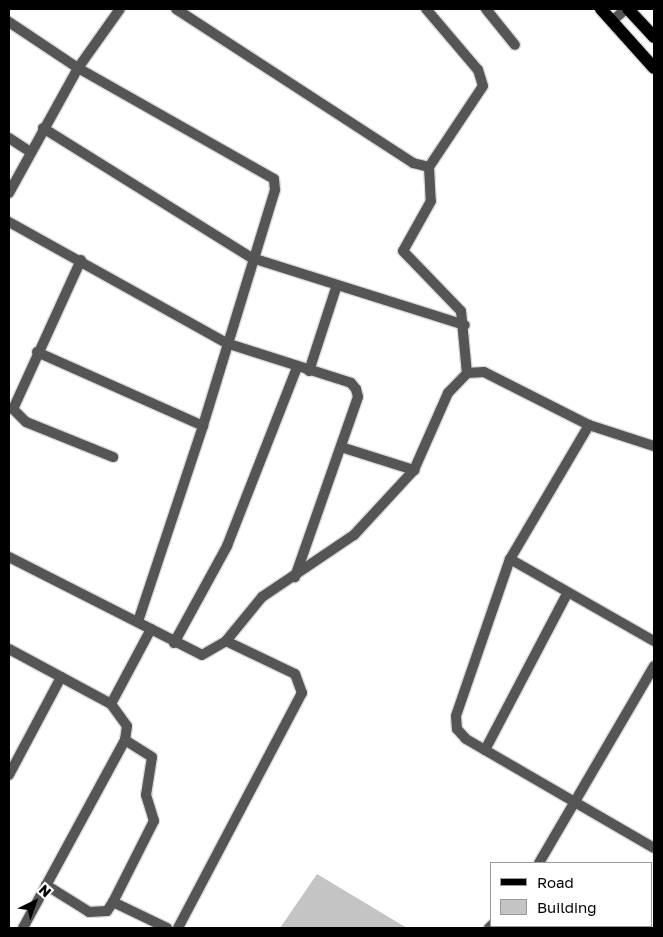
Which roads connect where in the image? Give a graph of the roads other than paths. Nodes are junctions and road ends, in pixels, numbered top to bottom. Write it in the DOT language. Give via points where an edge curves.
graph roads {
  1 [pos="120,9"];
  2 [pos="176,9"];
  3 [pos="426,9"];
  4 [pos="486,9"];
  5 [pos="601,9"];
  6 [pos="627,9"];
  7 [pos="612,21"];
  8 [pos="9,22"];
  9 [pos="654,37"];
  10 [pos="515,45"];
  11 [pos="78,68"];
  12 [pos="654,68"];
  13 [pos="43,128"];
  14 [pos="9,138"];
  15 [pos="29,151"];
  16 [pos="429,167"];
  17 [pos="9,193"];
  18 [pos="9,222"];
  19 [pos="252,258"];
  20 [pos="81,260"];
  21 [pos="337,285"];
  22 [pos="465,326"];
  23 [pos="226,343"];
  24 [pos="37,352"];
  25 [pos="297,367"];
  26 [pos="308,370"];
  27 [pos="468,373"];
  28 [pos="589,425"];
  29 [pos="203,426"];
  30 [pos="654,446"];
  31 [pos="341,447"];
  32 [pos="113,457"];
  33 [pos="414,470"];
  34 [pos="9,557"];
  35 [pos="510,559"];
  36 [pos="295,577"];
  37 [pos="568,592"];
  38 [pos="138,621"];
  39 [pos="151,629"];
  40 [pos="226,641"];
  41 [pos="654,641"];
  42 [pos="174,643"];
  43 [pos="9,649"];
  44 [pos="654,666"];
  45 [pos="60,677"];
  46 [pos="111,704"];
  47 [pos="125,740"];
  48 [pos="485,750"];
  49 [pos="9,775"];
  50 [pos="576,801"];
  51 [pos="654,848"];
  52 [pos="540,862"];
  53 [pos="46,886"];
  54 [pos="114,902"];
  55 [pos="23,928"];
  56 [pos="167,928"];
  57 [pos="178,928"];
  1 -- 11 [label="street"];
  2 -- 16 [label="street" via="413,163"];
  3 -- 16 [label="street" via="478,70 483,86"];
  4 -- 10 [label="street"];
  5 -- 7 [label="main road"];
  6 -- 7 [label="street"];
  6 -- 9 [label="main road"];
  7 -- 12 [label="main road"];
  8 -- 11 [label="street"];
  11 -- 13 [label="street"];
  11 -- 19 [label="street" via="274,179 275,190"];
  13 -- 15 [label="street"];
  13 -- 19 [label="street"];
  14 -- 15 [label="street"];
  15 -- 17 [label="street"];
  16 -- 22 [label="street" via="431,201 403,252 407,260 453,299"];
  18 -- 20 [label="street"];
  19 -- 21 [label="street"];
  19 -- 23 [label="street"];
  20 -- 23 [label="street"];
  20 -- 24 [label="street"];
  21 -- 22 [label="street"];
  21 -- 26 [label="street"];
  22 -- 27 [label="street"];
  23 -- 25 [label="street"];
  23 -- 29 [label="street"];
  24 -- 29 [label="street"];
  24 -- 32 [label="street" via="13,401 16,416"];
  25 -- 26 [label="street"];
  25 -- 42 [label="street" via="243,510"];
  26 -- 31 [label="street" via="356,389 358,397"];
  27 -- 28 [label="street" via="484,372"];
  27 -- 33 [label="street" via="448,393"];
  28 -- 30 [label="street"];
  28 -- 35 [label="street"];
  29 -- 38 [label="street"];
  31 -- 33 [label="street"];
  31 -- 36 [label="street"];
  33 -- 36 [label="street" via="354,535"];
  34 -- 38 [label="street"];
  35 -- 37 [label="street"];
  35 -- 48 [label="street" via="456,716 457,729 466,740"];
  36 -- 40 [label="street" via="262,596"];
  37 -- 41 [label="street"];
  37 -- 48 [label="street"];
  38 -- 39 [label="street"];
  39 -- 42 [label="street"];
  39 -- 46 [label="street"];
  40 -- 42 [label="street" via="202,655"];
  40 -- 57 [label="street" via="295,674 302,693"];
  43 -- 45 [label="street"];
  44 -- 50 [label="street"];
  45 -- 46 [label="street"];
  45 -- 49 [label="street"];
  46 -- 47 [label="street" via="127,726"];
  47 -- 53 [label="street"];
  47 -- 54 [label="street" via="152,757 146,795 154,821"];
  48 -- 50 [label="street"];
  50 -- 51 [label="street"];
  50 -- 52 [label="street"];
  53 -- 54 [label="street" via="98,914"];
  53 -- 55 [label="street"];
  54 -- 56 [label="street"];
}
